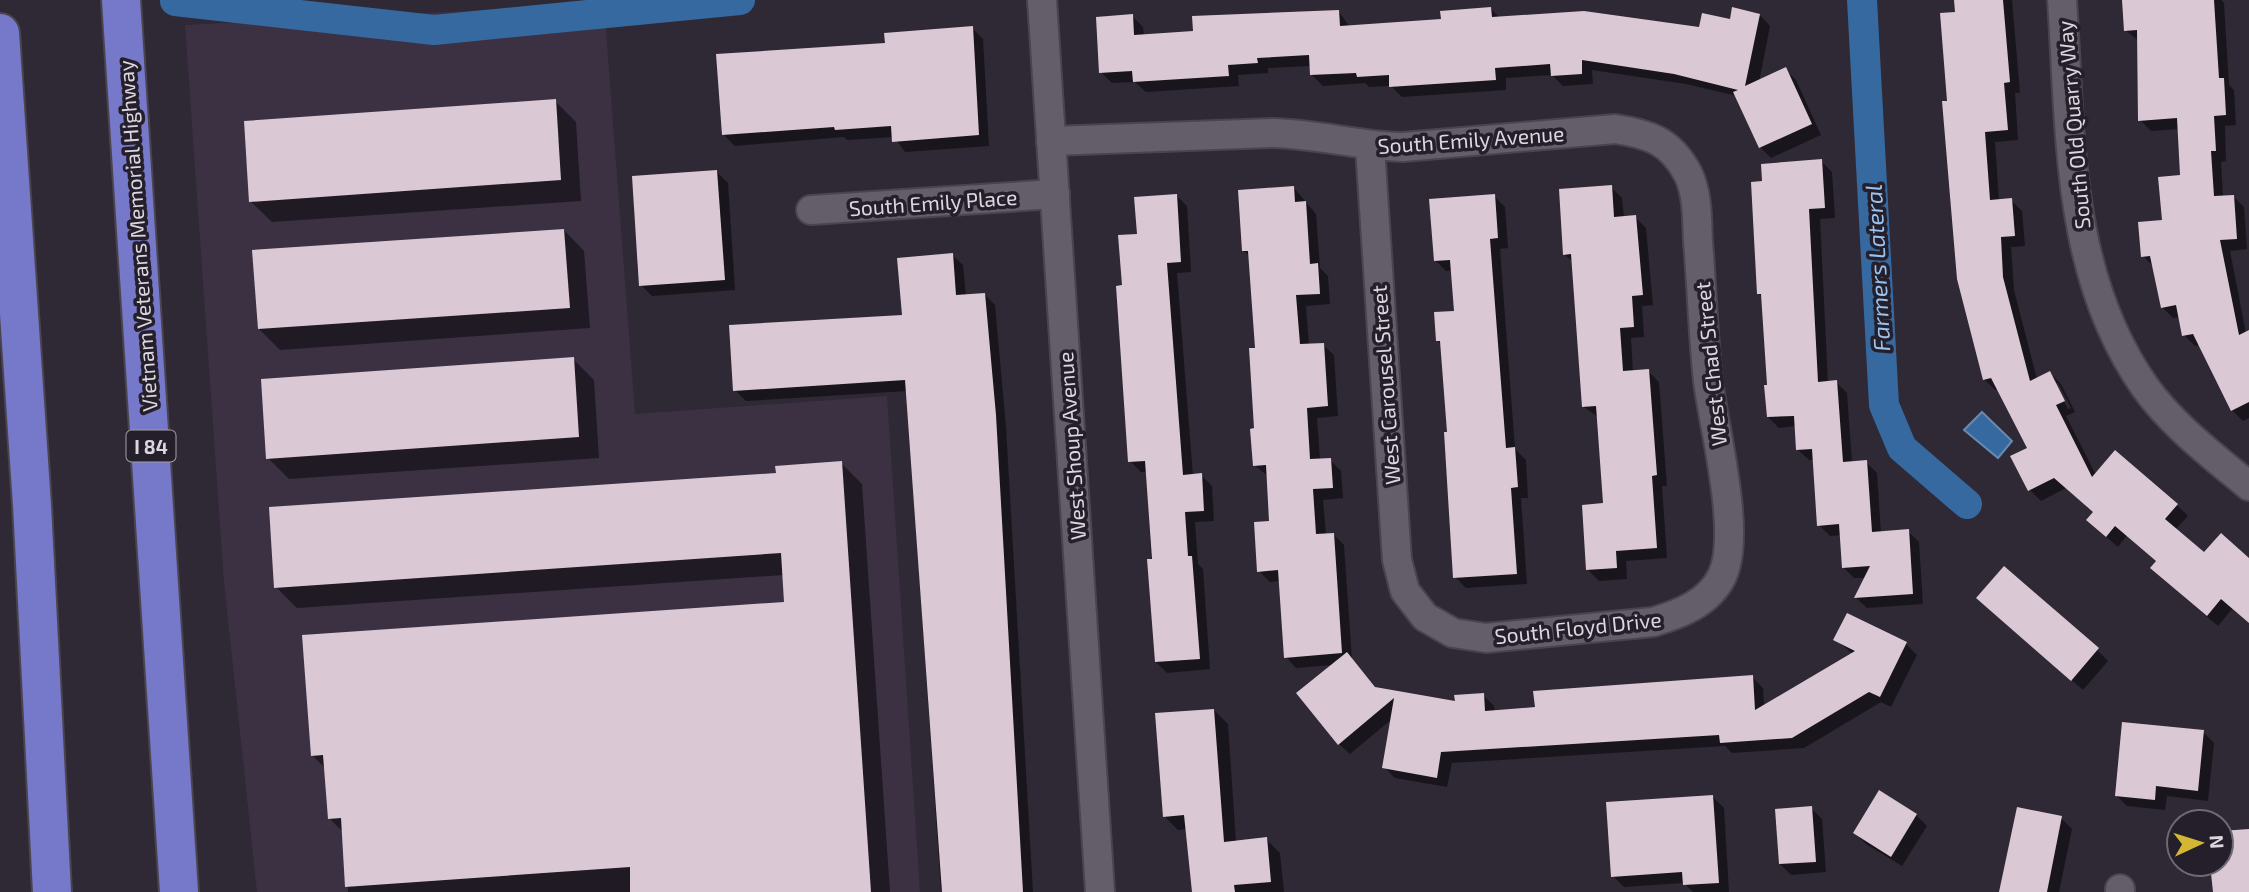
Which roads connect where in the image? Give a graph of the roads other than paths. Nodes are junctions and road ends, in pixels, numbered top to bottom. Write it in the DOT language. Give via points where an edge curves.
graph roads {
  1 [pos="121,0"];
  2 [pos="1042,0"];
  3 [pos="2062,0"];
  4 [pos="0,33"];
  5 [pos="1051,141"];
  6 [pos="1370,146"];
  7 [pos="1675,154"];
  8 [pos="1055,194"];
  9 [pos="811,210"];
  10 [pos="2249,486"];
  11 [pos="1722,578"];
  12 [pos="1425,617"];
  13 [pos="52,892"];
  14 [pos="179,892"];
  15 [pos="1100,892"];
  1 -- 14 [label="highway, Vietnam Veterans Memorial Highway / I 84"];
  2 -- 5 [label="street, West Shoup Avenue"];
  3 -- 10 [label="street, South Old Quarry Way" via="2076,206 2102,305 2146,388 2199,445"];
  4 -- 13 [label="highway"];
  5 -- 6 [label="street, South Emily Avenue" via="1273,133 1307,134"];
  5 -- 8 [label="street, West Shoup Avenue"];
  6 -- 7 [label="street, South Emily Avenue" via="1615,129 1648,134"];
  6 -- 12 [label="street, West Carousel Street" via="1397,560 1405,591"];
  7 -- 11 [label="street, West Chad Street" via="1689,177 1696,206 1708,380 1729,524 1729,554"];
  8 -- 9 [label="street, South Emily Place"];
  8 -- 15 [label="street, West Shoup Avenue"];
  11 -- 12 [label="street, South Floyd Drive" via="1701,602 1653,622 1486,638 1453,633"];
}
